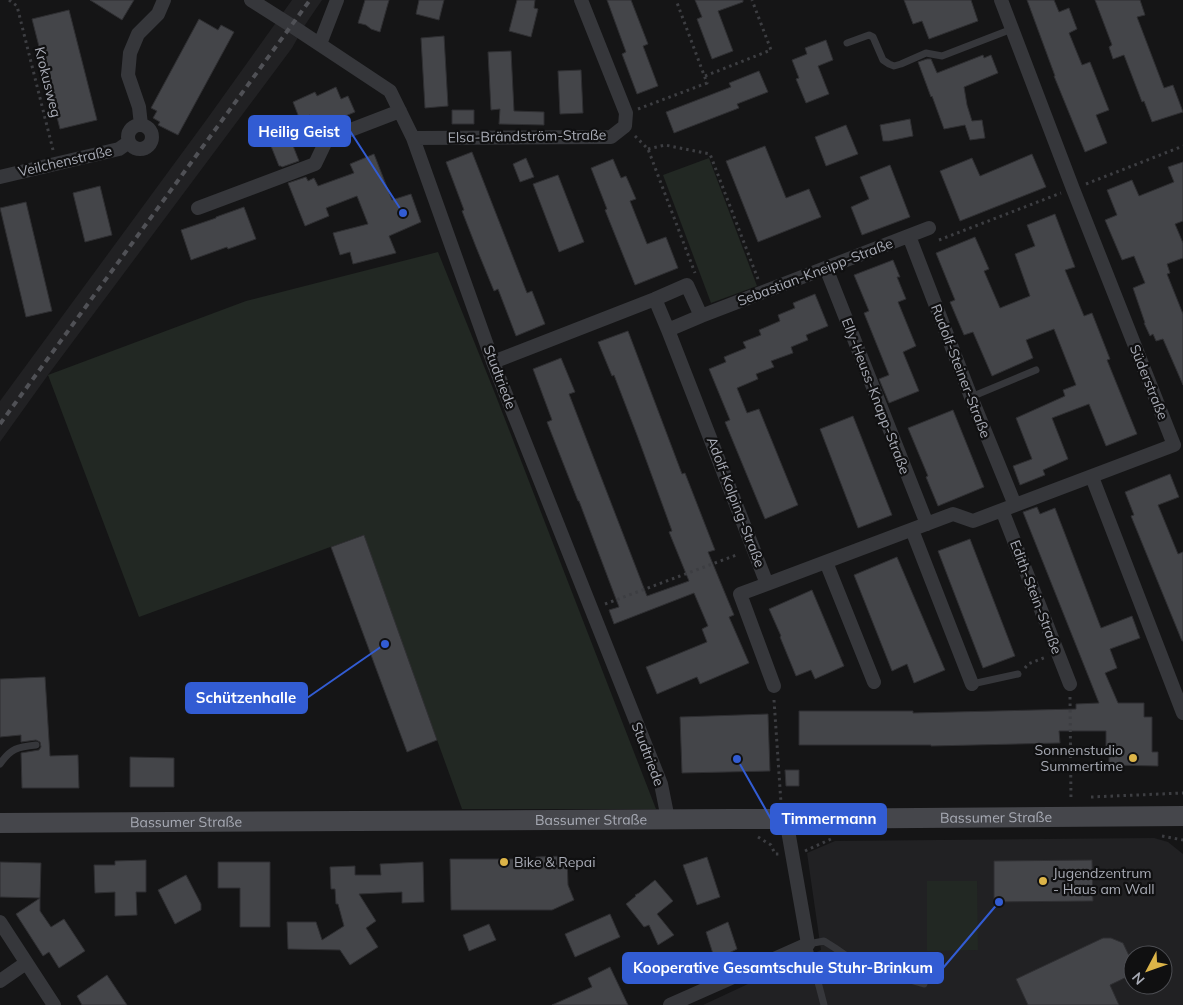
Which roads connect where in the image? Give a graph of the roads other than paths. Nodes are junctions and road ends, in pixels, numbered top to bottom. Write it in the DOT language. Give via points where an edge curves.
graph roads {
  1 [pos="164,0"];
  2 [pos="251,0"];
  3 [pos="337,0"];
  4 [pos="582,0"];
  5 [pos="1001,0"];
  6 [pos="1012,30"];
  7 [pos="847,43"];
  8 [pos="320,44"];
  9 [pos="400,111"];
  10 [pos="141,124"];
  11 [pos="413,138"];
  12 [pos="129,142"];
  13 [pos="0,177"];
  14 [pos="198,208"];
  15 [pos="929,228"];
  16 [pos="909,236"];
  17 [pos="826,268"];
  18 [pos="655,299"];
  19 [pos="701,316"];
  20 [pos="668,330"];
  21 [pos="493,362"];
  22 [pos="1036,370"];
  23 [pos="971,397"];
  24 [pos="1092,476"];
  25 [pos="1008,508"];
  26 [pos="926,524"];
  27 [pos="912,530"];
  28 [pos="826,562"];
  29 [pos="767,584"];
  30 [pos="1018,674"];
  31 [pos="874,682"];
  32 [pos="972,684"];
  33 [pos="1070,684"];
  34 [pos="774,686"];
  35 [pos="1183,713"];
  36 [pos="36,745"];
  37 [pos="0,764"];
  38 [pos="1183,816"];
  39 [pos="668,819"];
  40 [pos="786,819"];
  41 [pos="0,823"];
  42 [pos="0,922"];
  43 [pos="808,944"];
  44 [pos="26,963"];
  45 [pos="0,982"];
  46 [pos="924,984"];
  47 [pos="54,1005"];
  48 [pos="671,1005"];
  49 [pos="824,1005"];
  1 -- 10 [label="street, Veilchenstraße" via="158,14 138,34 130,53 128,75"];
  2 -- 8 [label="street, Studtriede"];
  3 -- 8 [label="street"];
  4 -- 11 [label="street, Elsa-Brändström-Straße" via="625,120 611,136"];
  5 -- 6 [label="street, Süderstraße"];
  6 -- 7 [label="lane" via="942,56 926,53 894,66 883,60 872,36"];
  6 -- 24 [label="street, Süderstraße" via="1174,445"];
  8 -- 9 [label="street, Studtriede" via="390,91"];
  9 -- 11 [label="street, Studtriede"];
  9 -- 14 [label="street" via="327,139 314,164"];
  10 -- 12 [label="street, Veilchenstraße" via="128,134"];
  10 -- 12 [label="street, Veilchenstraße" via="149,128 153,136 151,144 144,150 135,149"];
  11 -- 21 [label="street, Studtriede"];
  12 -- 13 [label="street, Veilchenstraße" via="119,149"];
  15 -- 16 [label="street, Sebastian-Kneipp-Straße"];
  16 -- 17 [label="street, Sebastian-Kneipp-Straße"];
  16 -- 23 [label="street, Rudolf-Steiner-Straße"];
  17 -- 19 [label="street, Sebastian-Kneipp-Straße"];
  17 -- 26 [label="street, Elly-Heuss-Knapp-Straße"];
  18 -- 19 [label="street" via="687,285"];
  18 -- 20 [label="street"];
  18 -- 21 [label="street"];
  19 -- 20 [label="street, Sebastian-Kneipp-Straße"];
  20 -- 29 [label="street, Adolf-Kolping-Straße"];
  21 -- 39 [label="street, Studtriede" via="661,784"];
  22 -- 23 [label="lane"];
  23 -- 25 [label="street, Rudolf-Steiner-Straße"];
  24 -- 25 [label="street"];
  24 -- 35 [label="street"];
  25 -- 26 [label="street" via="973,521 953,514"];
  25 -- 33 [label="street, Edith-Stein-Straße"];
  26 -- 27 [label="street"];
  27 -- 28 [label="street"];
  27 -- 32 [label="street"];
  28 -- 29 [label="street"];
  28 -- 31 [label="street"];
  29 -- 34 [label="street, Adolf-Kolping-Straße" via="740,594"];
  30 -- 32 [label="lane"];
  36 -- 37 [label="lane" via="18,747"];
  38 -- 40 [label="street, Bassumer Straße"];
  39 -- 40 [label="street, Bassumer Straße"];
  39 -- 41 [label="street, Bassumer Straße"];
  40 -- 43 [label="street"];
  42 -- 44 [label="street"];
  43 -- 46 [label="lane" via="824,941 861,966"];
  43 -- 48 [label="street"];
  43 -- 49 [label="lane"];
  44 -- 45 [label="street"];
  44 -- 47 [label="street"];
}
